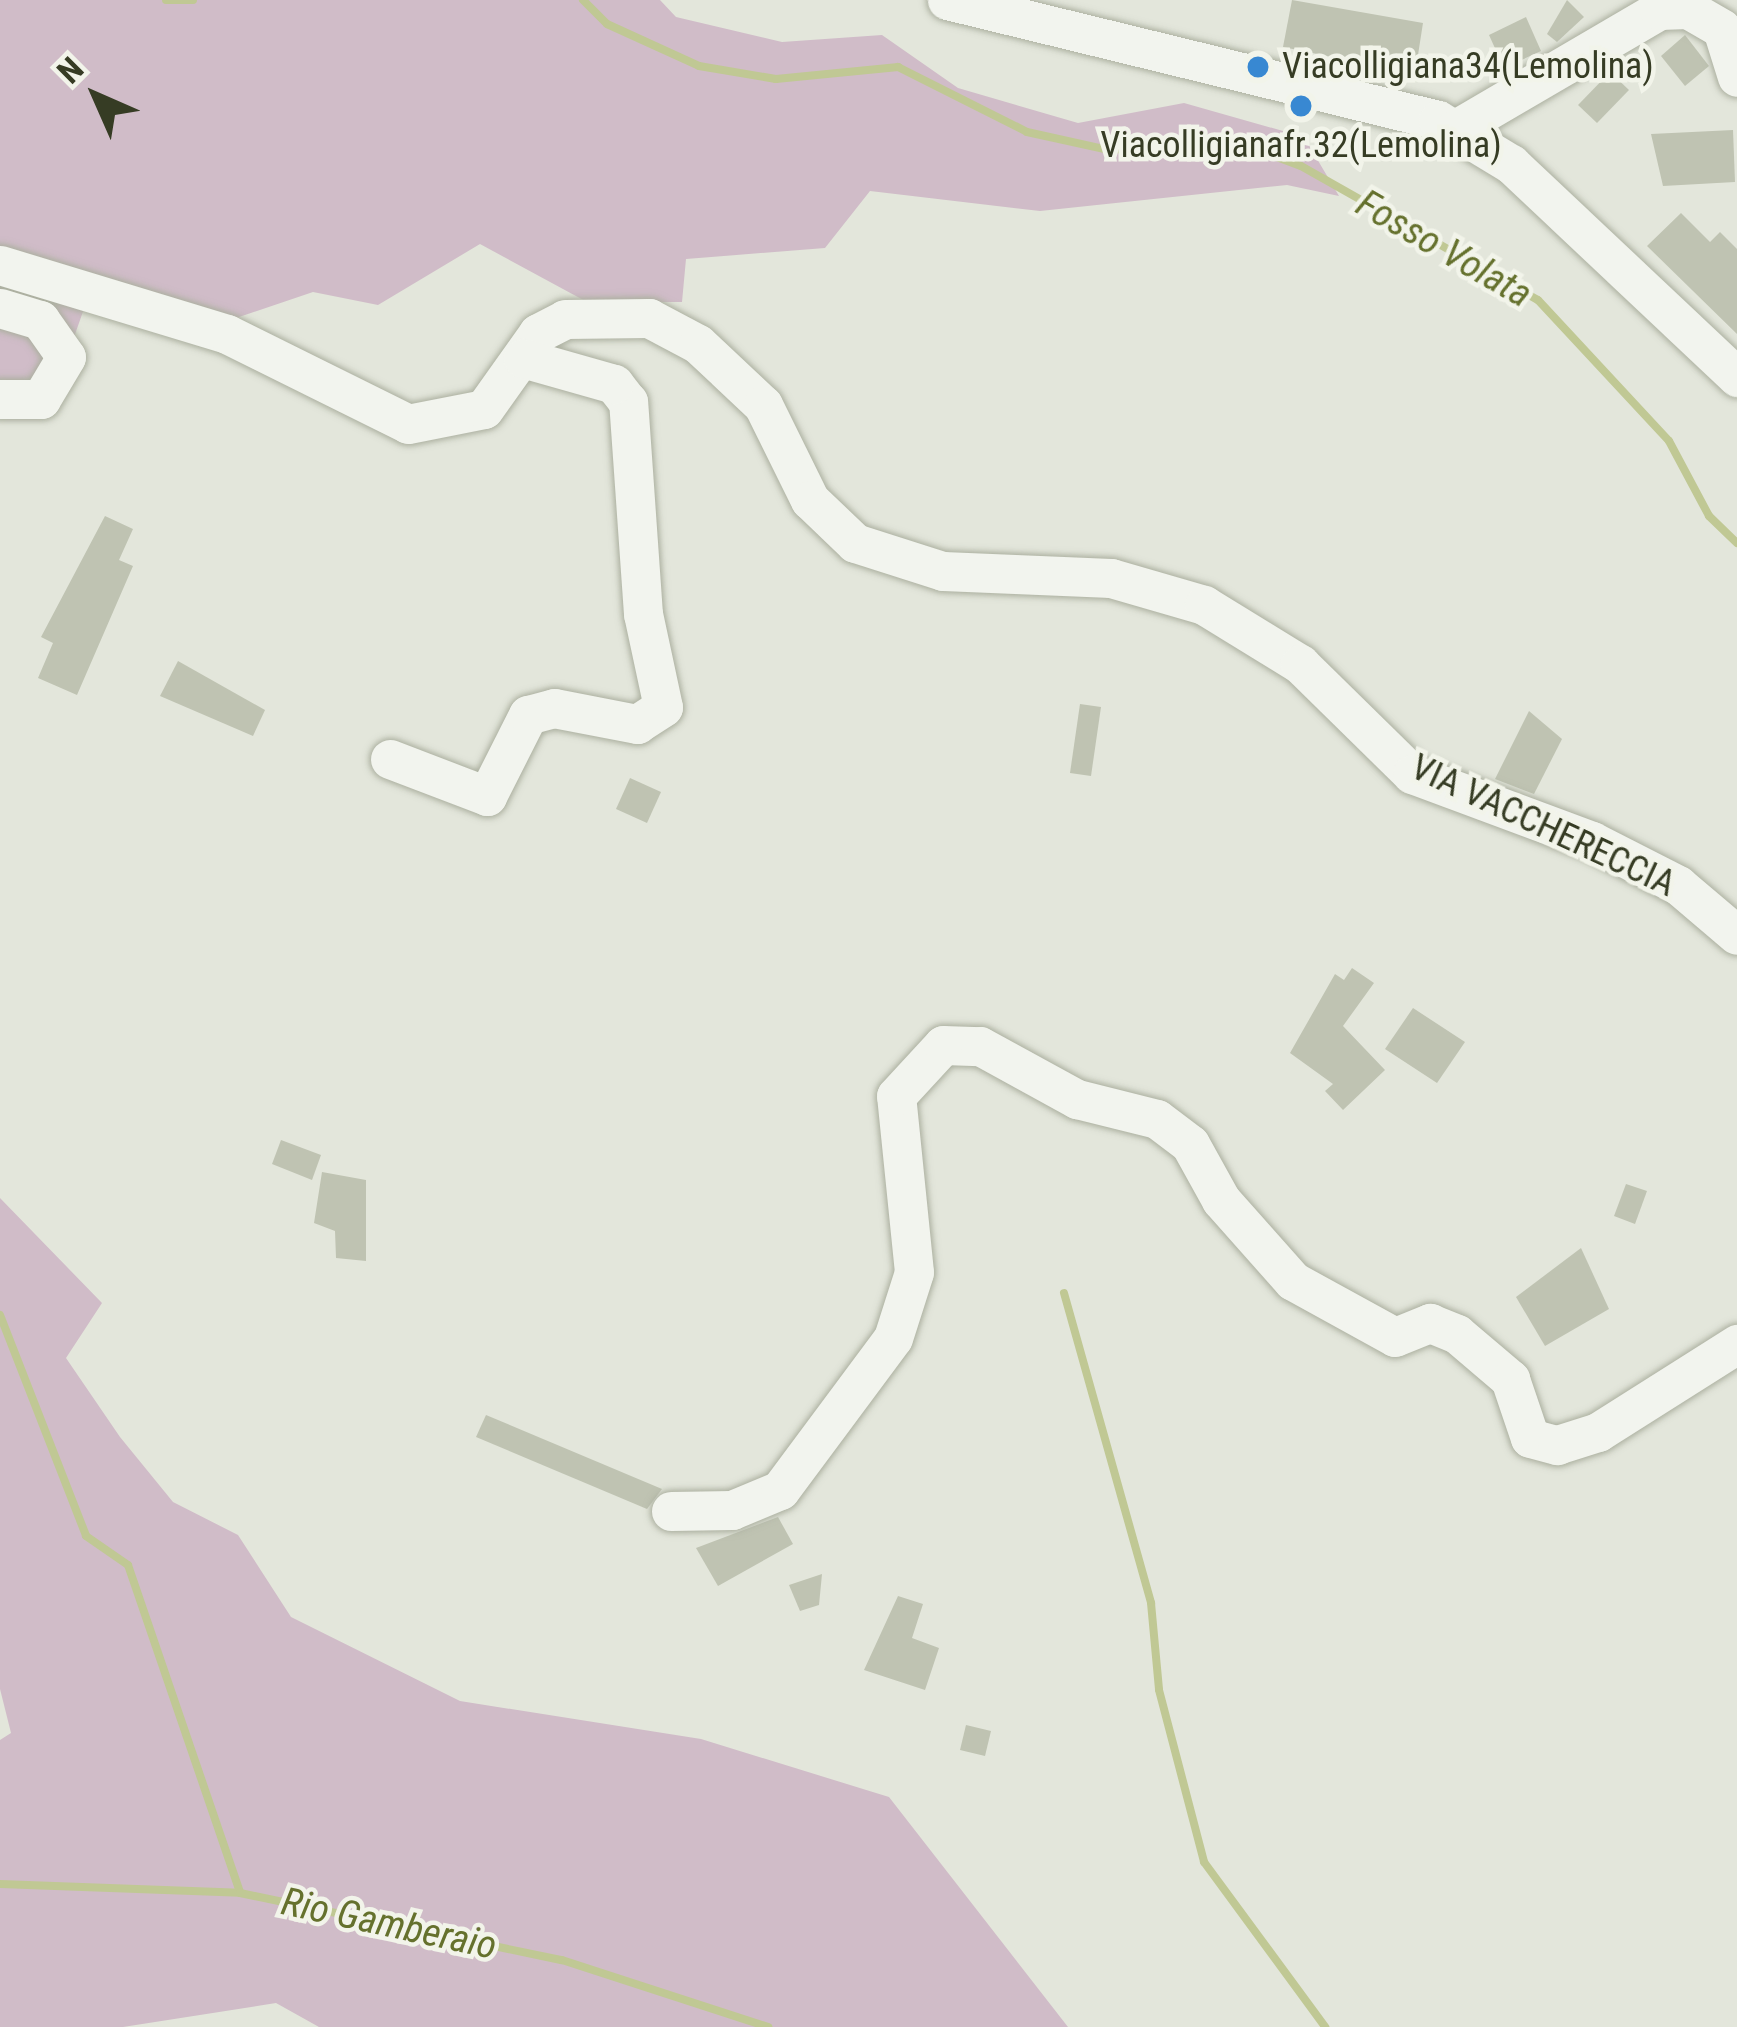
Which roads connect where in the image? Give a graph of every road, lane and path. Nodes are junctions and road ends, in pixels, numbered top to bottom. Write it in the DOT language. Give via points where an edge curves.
graph roads {
  1 [pos="947,0"];
  2 [pos="1737,77"];
  3 [pos="1454,130"];
  4 [pos="0,266"];
  5 [pos="0,308"];
  6 [pos="523,358"];
  7 [pos="1737,377"];
  8 [pos="0,399"];
  9 [pos="390,758"];
  10 [pos="1737,934"];
  11 [pos="1737,1344"];
  12 [pos="670,1510"];
  1 -- 3 [label="street"];
  2 -- 3 [label="street" via="1722,29 1688,9 1659,10"];
  3 -- 7 [label="street" via="1511,164"];
  4 -- 6 [label="street, VIA VACCHERECCIA" via="227,334 408,424 484,410"];
  5 -- 8 [label="street" via="40,320 66,357 41,399"];
  6 -- 9 [label="street" via="614,384 628,402 643,614 663,706 638,724 554,708 528,715 488,796"];
  6 -- 10 [label="street, VIA VACCHERECCIA" via="565,319 649,318 698,344 763,405 810,500 856,543 943,571 1111,578 1204,605 1300,664 1412,774 1592,841 1678,885"];
  11 -- 12 [label="street" via="1598,1432 1557,1445 1530,1438 1510,1379 1457,1334 1430,1323 1395,1337 1293,1281 1221,1200 1190,1144 1157,1119 1077,1099 980,1046 943,1045 896,1096 914,1272 893,1338 780,1490 732,1510"];
}
